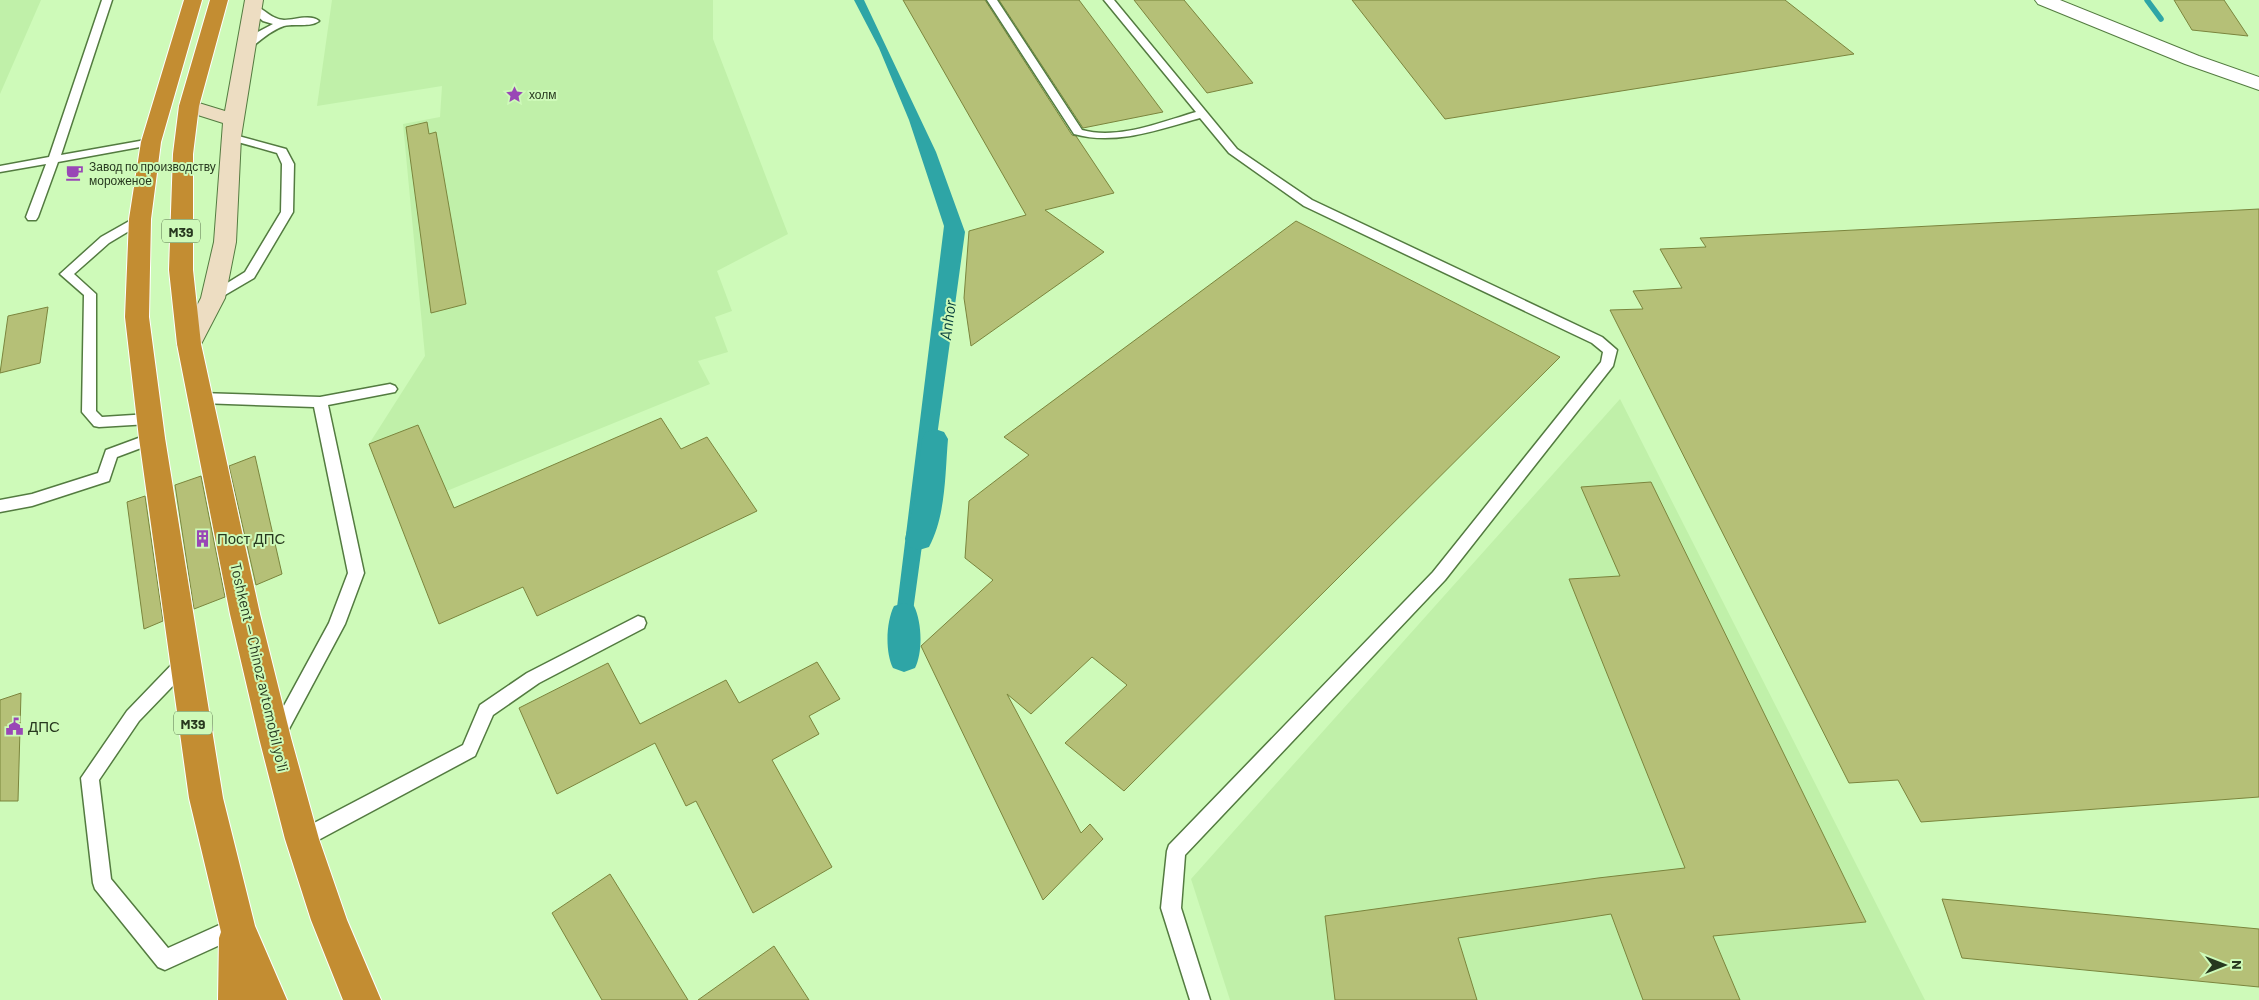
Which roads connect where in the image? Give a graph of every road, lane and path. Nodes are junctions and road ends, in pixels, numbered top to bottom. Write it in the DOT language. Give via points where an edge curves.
graph roads {
  1 [pos="107,0"];
  2 [pos="193,0"];
  3 [pos="218,0"];
  4 [pos="992,0"];
  5 [pos="1109,0"];
  6 [pos="2044,0"];
  7 [pos="253,4"];
  8 [pos="314,21"];
  9 [pos="282,23"];
  10 [pos="247,46"];
  11 [pos="2259,84"];
  12 [pos="189,106"];
  13 [pos="1202,114"];
  14 [pos="232,128"];
  15 [pos="151,142"];
  16 [pos="55,160"];
  17 [pos="0,169"];
  18 [pos="32,217"];
  19 [pos="140,219"];
  20 [pos="213,298"];
  21 [pos="189,344"];
  22 [pos="390,389"];
  23 [pos="200,398"];
  24 [pos="320,402"];
  25 [pos="150,428"];
  26 [pos="0,506"];
  27 [pos="638,623"];
  28 [pos="185,662"];
  29 [pos="275,738"];
  30 [pos="302,839"];
  31 [pos="237,927"];
  32 [pos="237,1000"];
  33 [pos="268,1000"];
  34 [pos="362,1000"];
  35 [pos="1200,1000"];
  1 -- 16 [label="lane"];
  2 -- 15 [label="highway, M39"];
  3 -- 12 [label="highway, Toshkent — Chinoz avtomobil yoʻli / M39"];
  4 -- 13 [label="lane" via="1078,132 1086,136 1108,136"];
  5 -- 13 [label="lane"];
  6 -- 11 [label="street"];
  7 -- 9 [label="lane" via="267,19"];
  7 -- 10 [label="street"];
  8 -- 9 [label="lane"];
  9 -- 10 [label="lane"];
  10 -- 14 [label="street"];
  12 -- 14 [label="street"];
  12 -- 21 [label="highway, Toshkent — Chinoz avtomobil yoʻli / M39" via="183,154 181,270"];
  13 -- 35 [label="lane" via="1233,150 1308,202 1597,340 1610,350 1608,363 1439,576 1176,851 1171,908"];
  14 -- 20 [label="street" via="225,242"];
  14 -- 20 [label="lane" via="282,151 288,164 287,212 250,275"];
  15 -- 16 [label="lane"];
  15 -- 19 [label="highway, M39"];
  16 -- 17 [label="lane"];
  16 -- 18 [label="lane"];
  19 -- 25 [label="highway, M39" via="137,318"];
  19 -- 25 [label="lane" via="105,240 66,274 90,294 90,412 99,422"];
  20 -- 21 [label="street"];
  21 -- 23 [label="highway, Toshkent — Chinoz avtomobil yoʻli / M39"];
  22 -- 24 [label="lane"];
  23 -- 24 [label="lane"];
  23 -- 29 [label="highway, Toshkent — Chinoz avtomobil yoʻli / M39" via="245,614"];
  24 -- 29 [label="lane" via="356,573 337,624"];
  25 -- 26 [label="lane" via="111,454 104,477 32,500"];
  25 -- 28 [label="highway, M39"];
  27 -- 30 [label="lane" via="533,678 486,710 468,750"];
  28 -- 31 [label="highway, M39" via="206,798"];
  28 -- 31 [label="lane" via="132,716 90,778 102,883 166,960"];
  29 -- 30 [label="highway, Toshkent — Chinoz avtomobil yoʻli / M39"];
  30 -- 34 [label="highway, Toshkent — Chinoz avtomobil yoʻli / M39" via="329,920"];
  31 -- 32 [label="highway, M39"];
  31 -- 33 [label="highway"];
}
